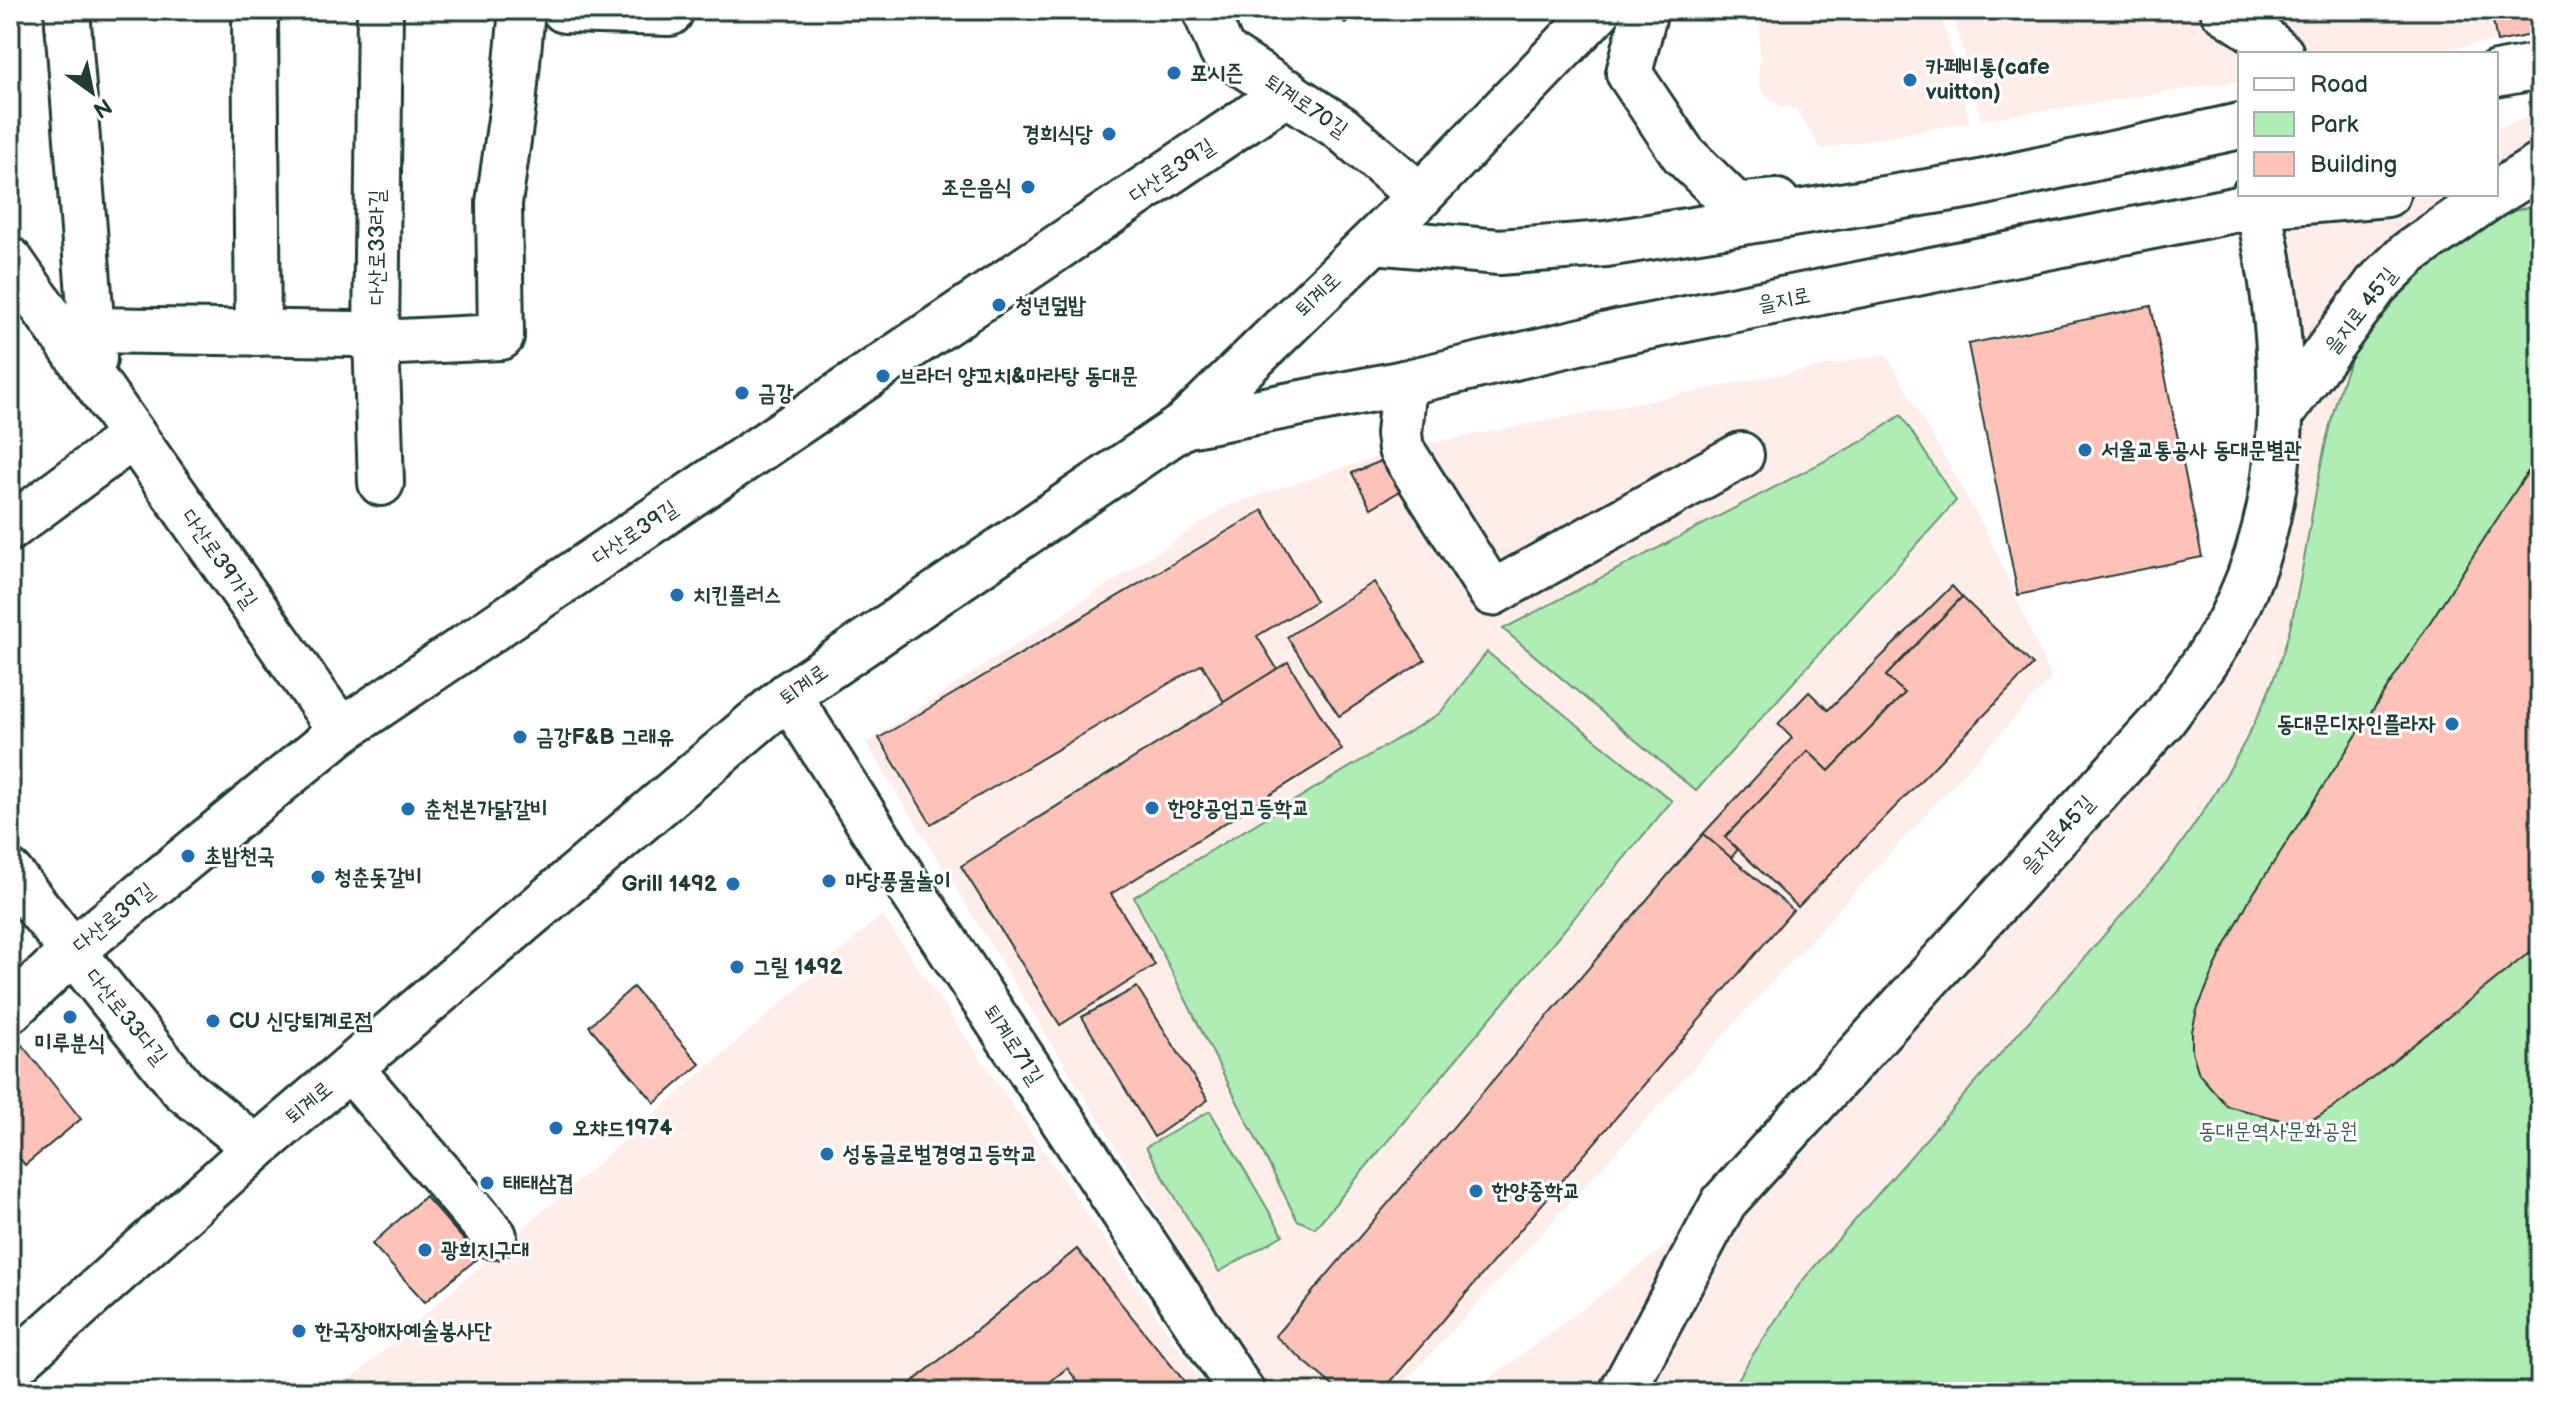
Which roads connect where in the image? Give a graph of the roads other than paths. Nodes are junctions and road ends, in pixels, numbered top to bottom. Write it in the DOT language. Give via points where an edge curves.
graph roads {
  1 [pos="67,10"];
  2 [pos="257,10"];
  3 [pos="380,10"];
  4 [pos="522,10"];
  5 [pos="564,10"];
  6 [pos="1205,10"];
  7 [pos="1572,10"];
  8 [pos="1599,10"];
  9 [pos="1645,10"];
  10 [pos="2223,10"];
  11 [pos="670,13"];
  12 [pos="2278,52"];
  13 [pos="2540,66"];
  14 [pos="2498,74"];
  15 [pos="1525,85"];
  16 [pos="1288,92"];
  17 [pos="2238,127"];
  18 [pos="2540,160"];
  19 [pos="2540,166"];
  20 [pos="2498,170"];
  21 [pos="1971,185"];
  22 [pos="2498,191"];
  23 [pos="1420,196"];
  24 [pos="2343,196"];
  25 [pos="2491,196"];
  26 [pos="2256,200"];
  27 [pos="1374,241"];
  28 [pos="10,260"];
  29 [pos="90,330"];
  30 [pos="258,333"];
  31 [pos="376,338"];
  32 [pos="1404,383"];
  33 [pos="98,387"];
  34 [pos="2281,414"];
  35 [pos="1183,426"];
  36 [pos="132,437"];
  37 [pos="1741,455"];
  38 [pos="381,483"];
  39 [pos="10,528"];
  40 [pos="788,695"];
  41 [pos="341,731"];
  42 [pos="15,885"];
  43 [pos="73,951"];
  44 [pos="10,1010"];
  45 [pos="350,1068"];
  46 [pos="256,1148"];
  47 [pos="494,1236"];
  48 [pos="10,1368"];
  49 [pos="1242,1392"];
  50 [pos="1622,1392"];
  1 -- 29 [label="main road, 다산로39가길"];
  2 -- 30 [label="main road"];
  3 -- 31 [label="main road, 다산로33라길"];
  4 -- 31 [label="main road" via="499,203 501,337 399,342"];
  5 -- 11 [label="main road"];
  6 -- 16 [label="main road, 퇴계로70길" via="1222,51"];
  7 -- 15 [label="main road"];
  8 -- 15 [label="main road, 퇴계로"];
  9 -- 21 [label="main road" via="1629,73 1683,154 1736,206"];
  10 -- 12 [label="main road"];
  13 -- 14 [label="main road"];
  15 -- 23 [label="main road, 퇴계로"];
  16 -- 23 [label="main road, 퇴계로70길" via="1341,128"];
  16 -- 41 [label="main road, 다산로39길"];
  17 -- 21 [label="main road"];
  18 -- 20 [label="main road"];
  19 -- 22 [label="main road, 을지로 45길"];
  21 -- 27 [label="main road" via="1606,244 1499,252"];
  23 -- 27 [label="main road, 퇴계로"];
  24 -- 26 [label="main road, 을지로"];
  25 -- 34 [label="main road, 을지로 45길" via="2409,253 2376,285"];
  26 -- 32 [label="main road, 을지로" via="1621,332"];
  26 -- 34 [label="main road, 을지로45길" via="2281,353"];
  27 -- 35 [label="main road, 퇴계로"];
  28 -- 33 [label="main road, 다산로39가길"];
  29 -- 30 [label="main road"];
  29 -- 33 [label="main road, 다산로39가길"];
  30 -- 31 [label="main road"];
  31 -- 38 [label="main road, 다산로33라길"];
  32 -- 35 [label="main road, 을지로"];
  32 -- 37 [label="main road" via="1401,449 1492,593"];
  33 -- 36 [label="main road, 다산로39가길"];
  34 -- 50 [label="main road, 을지로45길" via="2261,542 2239,603 2204,664 2163,720 1724,1202"];
  35 -- 40 [label="main road, 퇴계로"];
  36 -- 39 [label="main road"];
  36 -- 41 [label="main road, 다산로39가길"];
  40 -- 45 [label="main road, 퇴계로"];
  40 -- 49 [label="main road, 퇴계로71길"];
  41 -- 43 [label="main road, 다산로39길"];
  42 -- 43 [label="main road, 다산로33다길"];
  43 -- 44 [label="main road, 다산로39길"];
  43 -- 46 [label="main road, 다산로33다길" via="183,1089"];
  45 -- 46 [label="main road, 퇴계로"];
  45 -- 47 [label="main road"];
  46 -- 48 [label="main road, 퇴계로"];
}
